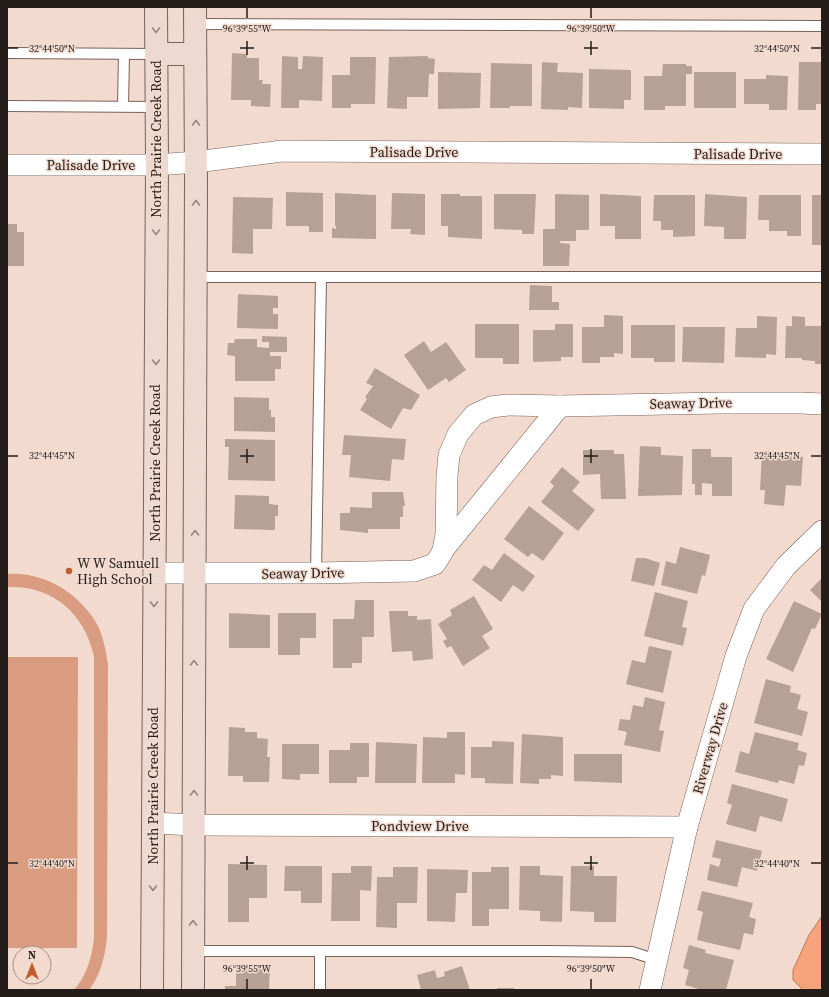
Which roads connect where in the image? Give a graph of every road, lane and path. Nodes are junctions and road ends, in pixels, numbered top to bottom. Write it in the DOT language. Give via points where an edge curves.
graph roads {
  1 [pos="156,7"];
  2 [pos="195,16"];
  3 [pos="822,26"];
  4 [pos="7,53"];
  5 [pos="124,54"];
  6 [pos="156,54"];
  7 [pos="195,54"];
  8 [pos="7,106"];
  9 [pos="123,106"];
  10 [pos="156,107"];
  11 [pos="822,154"];
  12 [pos="196,162"];
  13 [pos="7,165"];
  14 [pos="157,166"];
  15 [pos="196,277"];
  16 [pos="321,277"];
  17 [pos="822,278"];
  18 [pos="822,404"];
  19 [pos="560,406"];
  20 [pos="822,531"];
  21 [pos="443,551"];
  22 [pos="154,573"];
  23 [pos="195,573"];
  24 [pos="316,573"];
  25 [pos="153,822"];
  26 [pos="194,825"];
  27 [pos="687,827"];
  28 [pos="193,951"];
  29 [pos="320,951"];
  30 [pos="657,960"];
  31 [pos="152,990"];
  32 [pos="193,990"];
  33 [pos="320,990"];
  34 [pos="650,990"];
  1 -- 6 [label="main road, North Prairie Creek Road, one-way"];
  2 -- 3 [label="lane"];
  2 -- 7 [label="main road"];
  4 -- 5 [label="lane"];
  5 -- 6 [label="lane"];
  5 -- 9 [label="lane"];
  6 -- 7 [label="main road"];
  6 -- 10 [label="main road, North Prairie Creek Road"];
  12 -- 7 [label="main road, one-way"];
  8 -- 9 [label="lane"];
  9 -- 10 [label="lane"];
  10 -- 14 [label="main road, North Prairie Creek Road"];
  11 -- 12 [label="street, Palisade Drive" via="282,151"];
  12 -- 14 [label="street, Palisade Drive"];
  15 -- 12 [label="main road, one-way"];
  13 -- 14 [label="street, Palisade Drive"];
  14 -- 22 [label="main road, North Prairie Creek Road, one-way"];
  15 -- 16 [label="lane"];
  23 -- 15 [label="main road, one-way"];
  16 -- 17 [label="lane"];
  16 -- 24 [label="lane"];
  18 -- 19 [label="street, Seaway Drive"];
  19 -- 21 [label="street, Seaway Drive"];
  19 -- 21 [label="street, Seaway Drive" via="491,407 474,416 458,434 449,454"];
  20 -- 27 [label="street, Riverway Drive" via="786,566 754,610 736,656"];
  21 -- 24 [label="street, Seaway Drive" via="435,564 414,571"];
  22 -- 23 [label="street, Seaway Drive"];
  22 -- 25 [label="main road, North Prairie Creek Road, one-way"];
  23 -- 24 [label="street, Seaway Drive"];
  26 -- 23 [label="main road, one-way"];
  25 -- 26 [label="street, Pondview Drive"];
  25 -- 31 [label="main road, North Prairie Creek Road, one-way"];
  26 -- 27 [label="street, Pondview Drive"];
  28 -- 26 [label="main road, one-way"];
  27 -- 30 [label="street, Riverway Drive"];
  28 -- 29 [label="lane"];
  28 -- 32 [label="main road"];
  29 -- 30 [label="lane" via="632,952"];
  29 -- 33 [label="lane"];
  30 -- 34 [label="street, Riverway Drive"];
}
